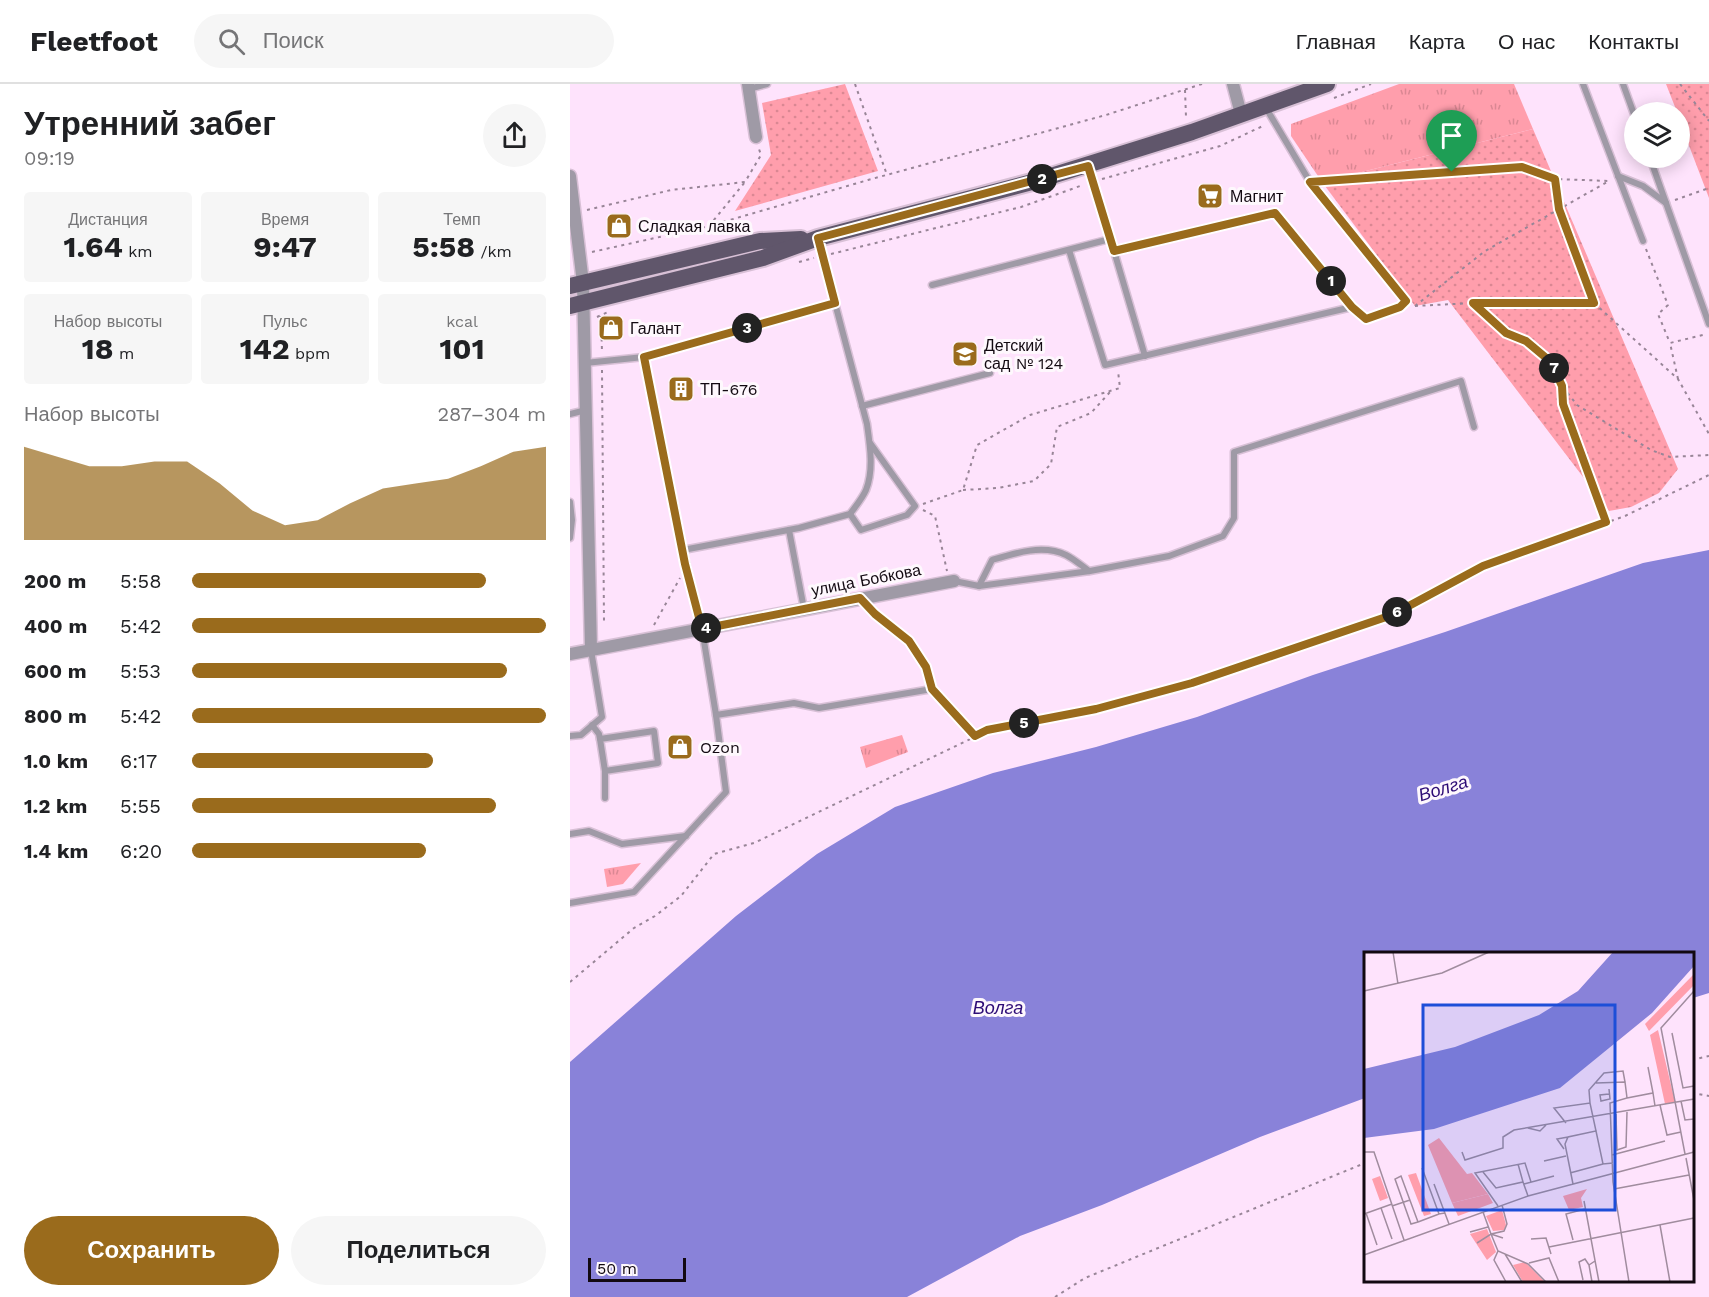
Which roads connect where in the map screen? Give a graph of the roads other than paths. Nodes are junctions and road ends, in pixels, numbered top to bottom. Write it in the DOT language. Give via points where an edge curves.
graph roads {
  1 [pos="768,84"];
  2 [pos="1233,84"];
  3 [pos="1327,84"];
  4 [pos="1583,84"];
  5 [pos="1623,84"];
  6 [pos="748,86"];
  7 [pos="1630,102"];
  8 [pos="1265,106"];
  9 [pos="1241,114"];
  10 [pos="756,137"];
  11 [pos="1088,166"];
  12 [pos="1654,168"];
  13 [pos="570,176"];
  14 [pos="1618,176"];
  15 [pos="1666,203"];
  16 [pos="572,212"];
  17 [pos="818,238"];
  18 [pos="1110,239"];
  19 [pos="1642,241"];
  20 [pos="1068,250"];
  21 [pos="1114,251"];
  22 [pos="577,285"];
  23 [pos="932,285"];
  24 [pos="835,303"];
  25 [pos="577,305"];
  26 [pos="1352,307"];
  27 [pos="1709,324"];
  28 [pos="1144,356"];
  29 [pos="644,357"];
  30 [pos="585,363"];
  31 [pos="990,373"];
  32 [pos="862,406"];
  33 [pos="587,410"];
  34 [pos="570,414"];
  35 [pos="1474,427"];
  36 [pos="870,442"];
  37 [pos="570,502"];
  38 [pos="850,514"];
  39 [pos="789,530"];
  40 [pos="570,538"];
  41 [pos="682,550"];
  42 [pos="1090,571"];
  43 [pos="952,581"];
  44 [pos="979,586"];
  45 [pos="860,598"];
  46 [pos="804,609"];
  47 [pos="702,629"];
  48 [pos="597,649"];
  49 [pos="570,654"];
  50 [pos="716,715"];
  51 [pos="592,725"];
  52 [pos="570,736"];
  53 [pos="600,740"];
  54 [pos="605,771"];
  55 [pos="605,798"];
  56 [pos="570,834"];
  57 [pos="686,836"];
  58 [pos="570,903"];
  1 -- 6 [label="lane"];
  2 -- 9 [label="street"];
  3 -- 8 [label="main road"];
  4 -- 14 [label="lane"];
  5 -- 7 [label="lane"];
  6 -- 10 [label="street"];
  8 -- 9 [label="main road"];
  8 -- 26 [label="lane" via="1310,182 1406,301 1400,307 1366,319"];
  9 -- 11 [label="main road"];
  11 -- 17 [label="main road"];
  11 -- 18 [label="lane"];
  12 -- 15 [label="lane"];
  13 -- 16 [label="street"];
  14 -- 15 [label="lane" via="1642,186"];
  14 -- 19 [label="lane"];
  15 -- 27 [label="lane"];
  16 -- 22 [label="street"];
  17 -- 22 [label="main road" via="760,241"];
  17 -- 24 [label="lane"];
  17 -- 25 [label="main road" via="763,258"];
  18 -- 20 [label="lane"];
  18 -- 21 [label="lane"];
  20 -- 23 [label="lane"];
  20 -- 28 [label="lane" via="1106,365"];
  21 -- 26 [label="lane" via="1275,213"];
  21 -- 28 [label="lane"];
  22 -- 25 [label="street"];
  24 -- 29 [label="lane"];
  24 -- 32 [label="lane"];
  25 -- 30 [label="street"];
  26 -- 28 [label="lane"];
  29 -- 30 [label="lane"];
  29 -- 41 [label="lane"];
  30 -- 33 [label="street"];
  31 -- 32 [label="lane"];
  32 -- 36 [label="lane"];
  33 -- 34 [label="lane"];
  33 -- 48 [label="street"];
  35 -- 42 [label="lane, улица Бобкова" via="1461,381 1234,452 1234,518 1223,536 1169,556"];
  36 -- 38 [label="lane" via="869,477"];
  36 -- 38 [label="lane" via="915,506 907,515 861,530"];
  37 -- 40 [label="lane"];
  38 -- 39 [label="lane"];
  39 -- 41 [label="lane"];
  39 -- 46 [label="lane"];
  41 -- 47 [label="lane"];
  42 -- 44 [label="lane, улица Бобкова"];
  42 -- 44 [label="lane" via="1065,554 1043,549 992,560"];
  43 -- 44 [label="lane, улица Бобкова"];
  43 -- 45 [label="street, улица Бобкова"];
  45 -- 46 [label="street, улица Бобкова"];
  45 -- 50 [label="lane" via="909,641 926,667 932,689 819,708 794,702"];
  46 -- 47 [label="street, улица Бобкова"];
  47 -- 48 [label="street, улица Бобкова"];
  47 -- 50 [label="lane"];
  48 -- 49 [label="street, улица Бобкова"];
  48 -- 51 [label="lane" via="602,717"];
  50 -- 57 [label="lane" via="726,792"];
  51 -- 52 [label="lane" via="581,735"];
  51 -- 53 [label="lane"];
  53 -- 54 [label="lane"];
  53 -- 54 [label="lane" via="654,731 658,763"];
  54 -- 55 [label="lane"];
  56 -- 57 [label="lane" via="589,831 622,844"];
  57 -- 58 [label="lane" via="634,892"];
}
